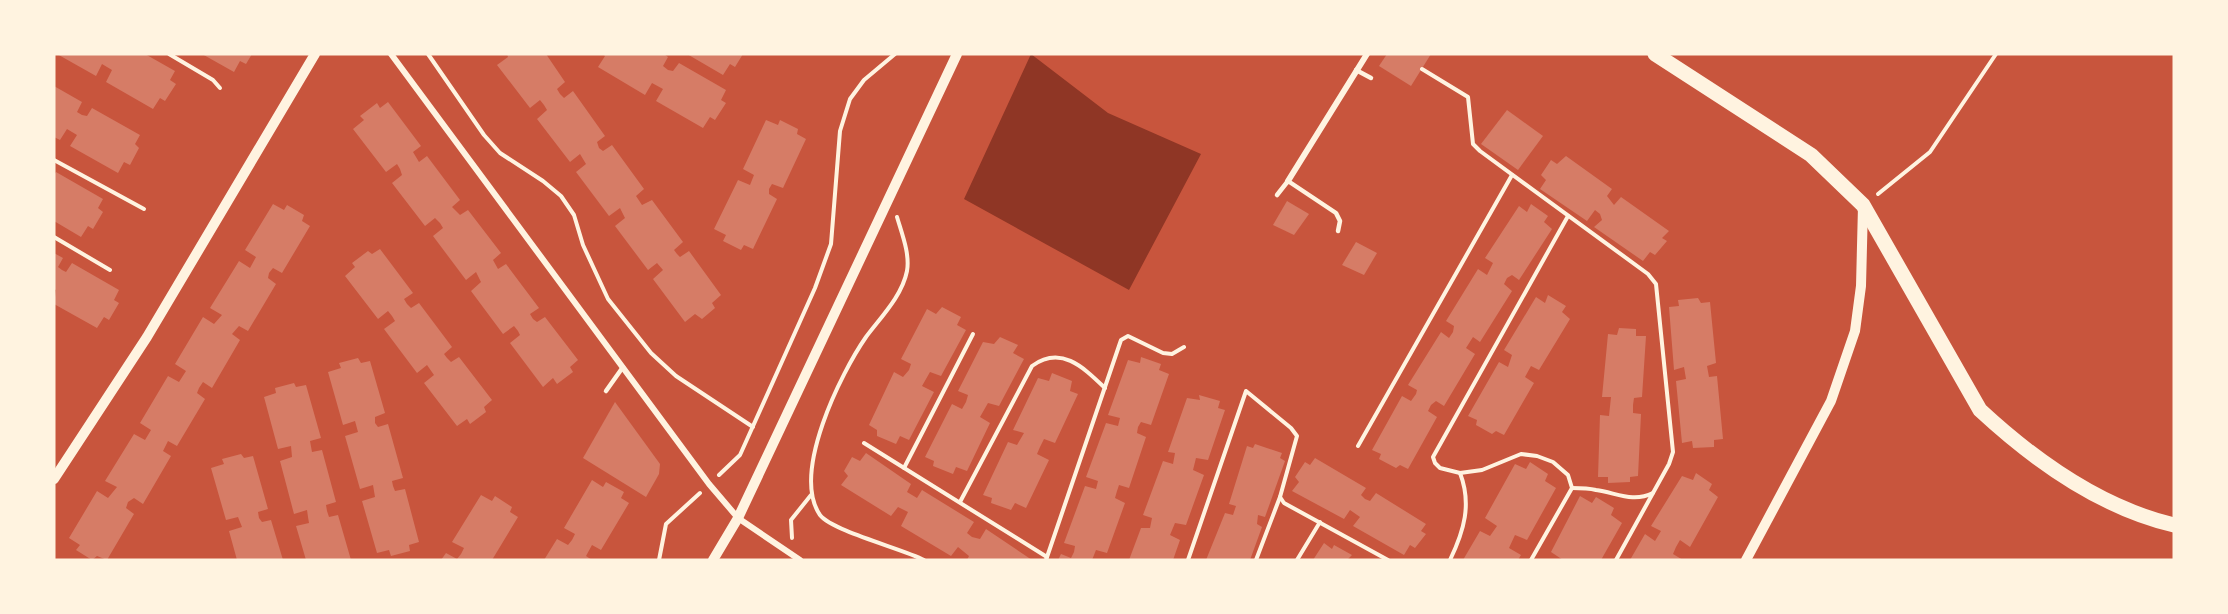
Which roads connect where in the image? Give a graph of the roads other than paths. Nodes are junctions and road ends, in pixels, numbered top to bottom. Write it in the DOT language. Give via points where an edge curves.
graph roads {
  1 [pos="315,54"];
  2 [pos="391,54"];
  3 [pos="957,54"];
  4 [pos="1367,54"];
  5 [pos="1655,54"];
  6 [pos="1356,70"];
  7 [pos="1371,78"];
  8 [pos="1288,181"];
  9 [pos="1277,195"];
  10 [pos="1863,206"];
  11 [pos="1338,231"];
  12 [pos="623,367"];
  13 [pos="606,391"];
  14 [pos="54,479"];
  15 [pos="738,518"];
  16 [pos="2174,525"];
  17 [pos="713,560"];
  18 [pos="800,560"];
  19 [pos="1746,560"];
  1 -- 14 [label="street" via="147,337"];
  2 -- 12 [label="street"];
  3 -- 15 [label="street"];
  4 -- 6 [label="street"];
  5 -- 10 [label="main road" via="1811,155"];
  6 -- 7 [label="lane"];
  6 -- 8 [label="street"];
  8 -- 9 [label="lane"];
  8 -- 11 [label="lane" via="1336,213"];
  10 -- 16 [label="main road" via="1980,410 2007,435 2094,495 2146,518"];
  10 -- 19 [label="street" via="1862,286 1855,331 1831,401"];
  12 -- 13 [label="lane"];
  12 -- 15 [label="street"];
  15 -- 17 [label="street"];
  15 -- 18 [label="street"];
}
